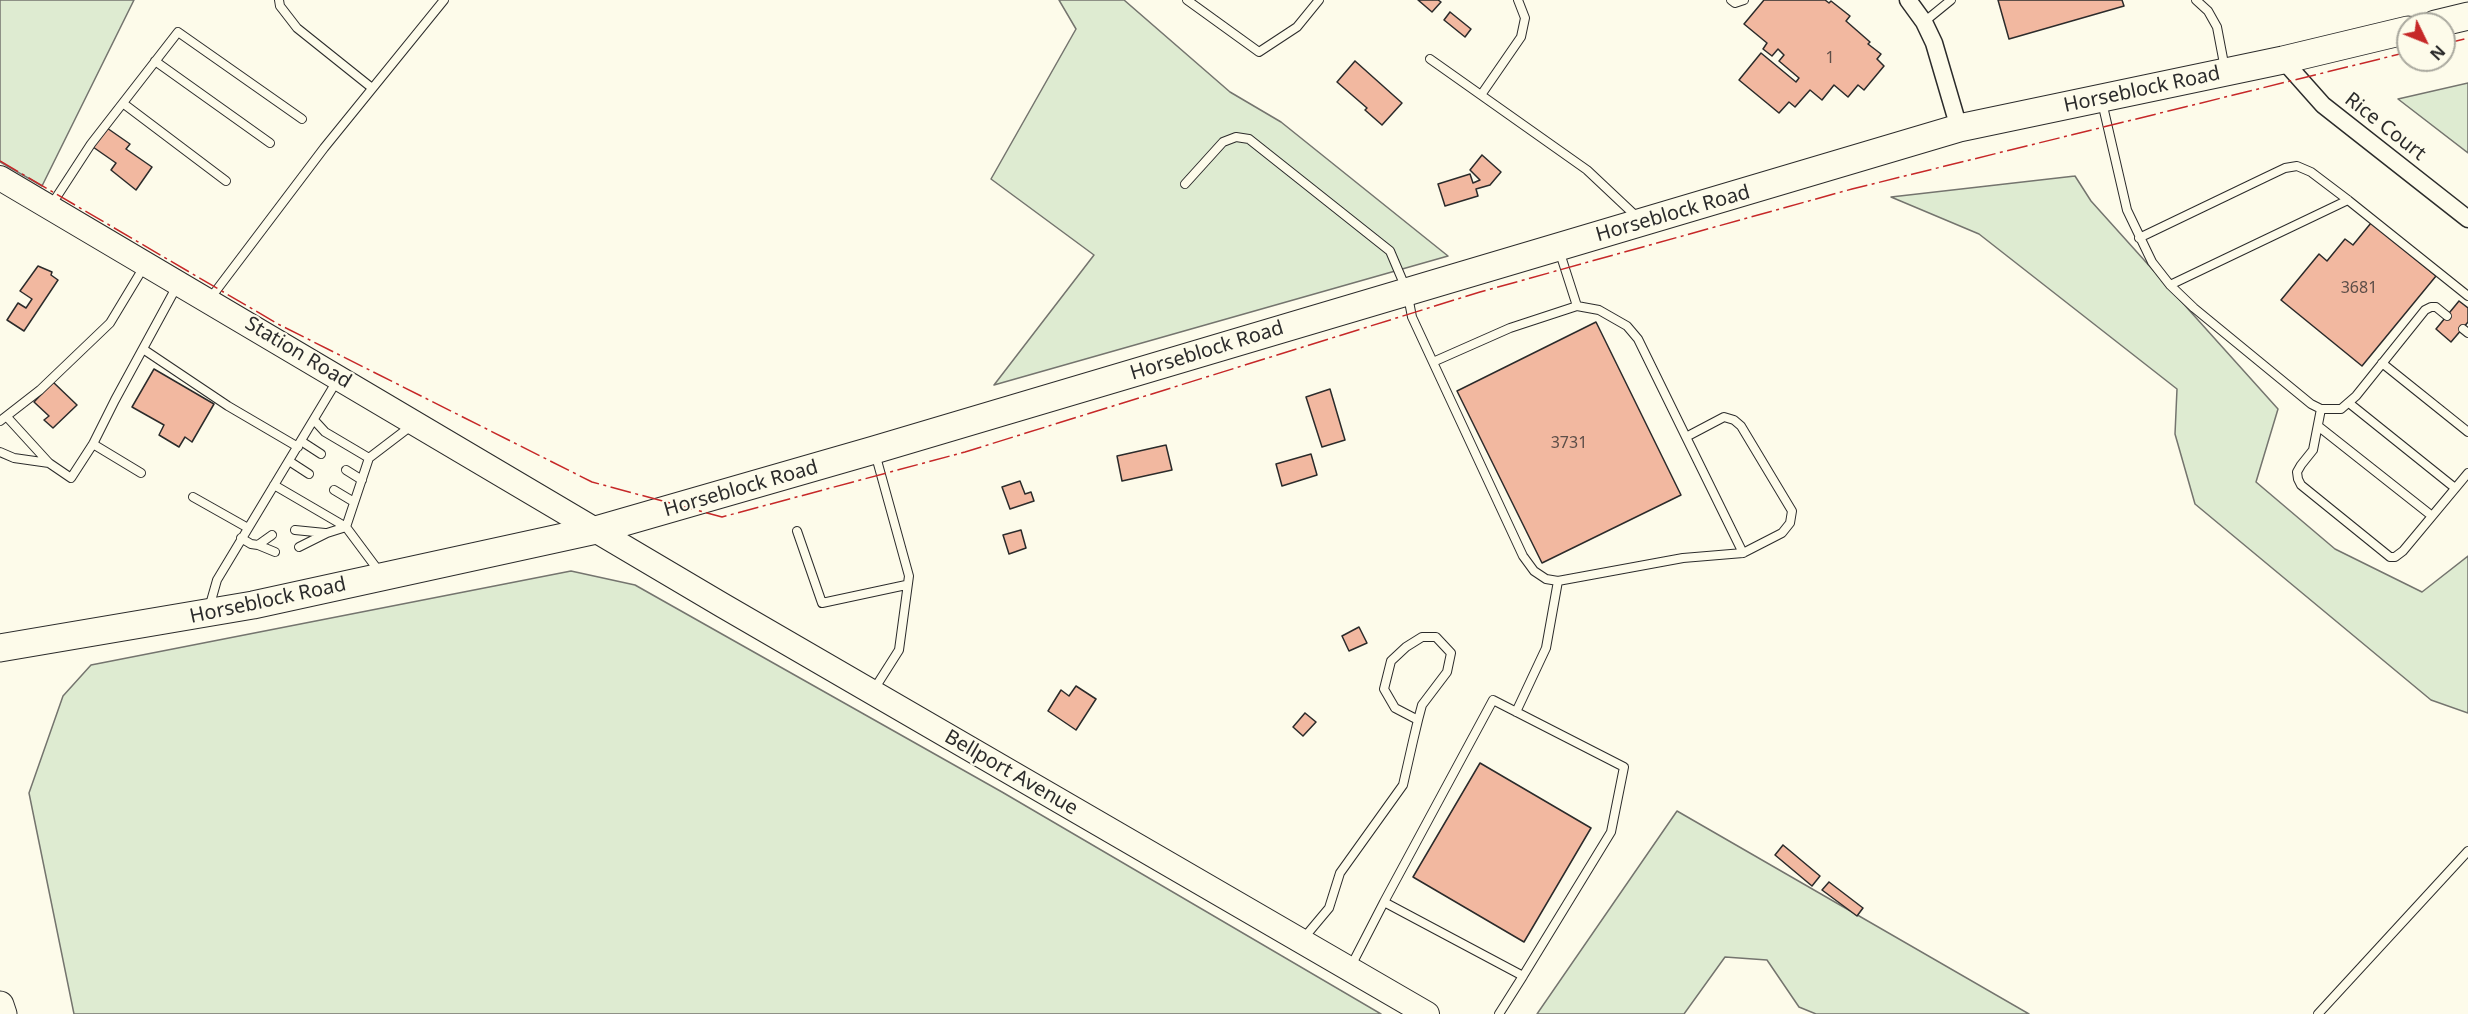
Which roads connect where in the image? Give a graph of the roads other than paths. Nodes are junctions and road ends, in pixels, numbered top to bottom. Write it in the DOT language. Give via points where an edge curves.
graph roads {
  1 [pos="279,0"];
  2 [pos="444,0"];
  3 [pos="1187,0"];
  4 [pos="1319,0"];
  5 [pos="1518,0"];
  6 [pos="1731,0"];
  7 [pos="1908,0"];
  8 [pos="1951,0"];
  9 [pos="2196,0"];
  10 [pos="1743,1"];
  11 [pos="1924,22"];
  12 [pos="2396,33"];
  13 [pos="1430,59"];
  14 [pos="2283,60"];
  15 [pos="155,61"];
  16 [pos="2226,72"];
  17 [pos="372,88"];
  18 [pos="1481,95"];
  19 [pos="2101,98"];
  20 [pos="124,104"];
  21 [pos="302,119"];
  22 [pos="1959,128"];
  23 [pos="270,143"];
  24 [pos="0,178"];
  25 [pos="226,181"];
  26 [pos="1185,184"];
  27 [pos="2348,200"];
  28 [pos="50,208"];
  29 [pos="2468,219"];
  30 [pos="1643,222"];
  31 [pos="2139,238"];
  32 [pos="1558,247"];
  33 [pos="146,264"];
  34 [pos="179,283"];
  35 [pos="2170,285"];
  36 [pos="1407,291"];
  37 [pos="2468,296"];
  38 [pos="209,300"];
  39 [pos="1577,306"];
  40 [pos="2447,316"];
  41 [pos="143,348"];
  42 [pos="1433,363"];
  43 [pos="2382,363"];
  44 [pos="339,377"];
  45 [pos="2349,403"];
  46 [pos="2321,409"];
  47 [pos="4,419"];
  48 [pos="314,420"];
  49 [pos="416,423"];
  50 [pos="2318,426"];
  51 [pos="2468,432"];
  52 [pos="1686,437"];
  53 [pos="93,444"];
  54 [pos="299,444"];
  55 [pos="874,450"];
  56 [pos="0,452"];
  57 [pos="321,454"];
  58 [pos="369,458"];
  59 [pos="289,461"];
  60 [pos="48,463"];
  61 [pos="346,470"];
  62 [pos="141,473"];
  63 [pos="2468,473"];
  64 [pos="309,474"];
  65 [pos="362,480"];
  66 [pos="274,485"];
  67 [pos="2455,488"];
  68 [pos="334,489"];
  69 [pos="193,497"];
  70 [pos="354,502"];
  71 [pos="2432,516"];
  72 [pos="346,527"];
  73 [pos="248,528"];
  74 [pos="295,530"];
  75 [pos="596,530"];
  76 [pos="797,531"];
  77 [pos="327,533"];
  78 [pos="272,535"];
  79 [pos="241,538"];
  80 [pos="258,544"];
  81 [pos="299,547"];
  82 [pos="275,552"];
  83 [pos="1743,553"];
  84 [pos="383,577"];
  85 [pos="1558,581"];
  86 [pos="906,585"];
  87 [pos="207,614"];
  88 [pos="11,646"];
  89 [pos="872,693"];
  90 [pos="1516,712"];
  91 [pos="1418,720"];
  92 [pos="2468,851"];
  93 [pos="1384,902"];
  94 [pos="1301,942"];
  95 [pos="1350,969"];
  96 [pos="1523,976"];
  97 [pos="0,1005"];
  98 [pos="2319,1013"];
  99 [pos="3,1014"];
  100 [pos="1427,1014"];
  101 [pos="1499,1014"];
  1 -- 17 [label="lane" via="297,28"];
  2 -- 17 [label="lane"];
  3 -- 4 [label="lane" via="1259,52 1298,27"];
  5 -- 18 [label="lane" via="1526,18 1521,37"];
  6 -- 10 [label="lane"];
  7 -- 11 [label="street"];
  8 -- 11 [label="lane"];
  9 -- 16 [label="lane" via="2217,27"];
  11 -- 22 [label="street" via="1942,64"];
  12 -- 14 [label="main road, Horseblock Road"];
  13 -- 18 [label="lane"];
  14 -- 16 [label="main road, Horseblock Road"];
  14 -- 29 [label="street, Rice Court" via="2323,105"];
  15 -- 20 [label="lane"];
  15 -- 21 [label="lane" via="178,32"];
  15 -- 23 [label="lane"];
  16 -- 19 [label="main road, Horseblock Road"];
  17 -- 38 [label="lane"];
  18 -- 30 [label="lane" via="1587,170"];
  19 -- 22 [label="main road, Horseblock Road"];
  19 -- 31 [label="lane" via="2127,210"];
  20 -- 25 [label="lane"];
  20 -- 28 [label="lane" via="91,144"];
  22 -- 30 [label="main road, Horseblock Road"];
  24 -- 28 [label="main road, Station Road"];
  26 -- 36 [label="lane" via="1223,142 1236,137 1249,139 1390,251"];
  27 -- 31 [label="lane" via="2311,172 2297,166 2285,168"];
  27 -- 35 [label="lane"];
  27 -- 37 [label="lane"];
  28 -- 33 [label="main road, Station Road"];
  30 -- 32 [label="main road, Horseblock Road"];
  31 -- 35 [label="lane"];
  32 -- 36 [label="main road, Horseblock Road"];
  32 -- 39 [label="lane"];
  33 -- 34 [label="main road, Station Road"];
  33 -- 47 [label="lane" via="110,323"];
  34 -- 38 [label="main road, Station Road"];
  34 -- 41 [label="lane"];
  35 -- 46 [label="lane"];
  36 -- 42 [label="lane" via="1412,317"];
  36 -- 55 [label="main road, Horseblock Road"];
  38 -- 44 [label="main road, Station Road"];
  39 -- 42 [label="lane" via="1510,328"];
  39 -- 52 [label="lane" via="1599,310 1627,326 1638,339"];
  40 -- 43 [label="lane" via="2431,307"];
  41 -- 53 [label="lane"];
  41 -- 54 [label="lane" via="228,406"];
  42 -- 85 [label="lane" via="1523,556 1533,571"];
  43 -- 45 [label="lane"];
  43 -- 51 [label="lane"];
  44 -- 48 [label="lane"];
  44 -- 49 [label="main road, Station Road"];
  45 -- 46 [label="lane" via="2341,409"];
  45 -- 67 [label="lane"];
  46 -- 50 [label="lane"];
  47 -- 60 [label="lane"];
  48 -- 54 [label="lane"];
  48 -- 58 [label="lane" via="325,432"];
  49 -- 58 [label="lane"];
  49 -- 75 [label="main road, Station Road"];
  50 -- 71 [label="lane"];
  50 -- 71 [label="lane" via="2313,450 2297,472 2301,485 2384,555 2395,557 2403,551"];
  52 -- 83 [label="lane"];
  52 -- 83 [label="lane" via="1724,417 1734,420 1792,511 1790,523 1782,533"];
  53 -- 60 [label="lane" via="71,478"];
  53 -- 62 [label="lane"];
  54 -- 57 [label="lane"];
  54 -- 59 [label="lane"];
  55 -- 75 [label="main road, Horseblock Road"];
  55 -- 86 [label="lane" via="909,576"];
  56 -- 60 [label="lane" via="14,459"];
  58 -- 65 [label="lane"];
  59 -- 64 [label="lane"];
  59 -- 66 [label="lane"];
  61 -- 65 [label="lane"];
  63 -- 67 [label="lane"];
  65 -- 70 [label="lane"];
  66 -- 72 [label="lane"];
  66 -- 73 [label="lane"];
  67 -- 71 [label="lane"];
  68 -- 70 [label="lane"];
  69 -- 73 [label="lane"];
  70 -- 72 [label="lane"];
  72 -- 77 [label="lane"];
  72 -- 84 [label="lane"];
  73 -- 79 [label="lane"];
  74 -- 77 [label="lane"];
  75 -- 84 [label="main road, Horseblock Road"];
  75 -- 89 [label="main road, Bellport Avenue"];
  76 -- 86 [label="lane" via="822,603"];
  77 -- 81 [label="lane"];
  78 -- 80 [label="lane"];
  79 -- 80 [label="lane"];
  79 -- 87 [label="lane" via="217,580"];
  80 -- 82 [label="lane"];
  83 -- 85 [label="lane" via="1683,558"];
  84 -- 87 [label="main road, Horseblock Road"];
  85 -- 90 [label="lane" via="1546,648"];
  86 -- 89 [label="lane" via="899,650"];
  87 -- 88 [label="main road, Horseblock Road"];
  89 -- 94 [label="main road, Bellport Avenue"];
  90 -- 93 [label="lane" via="1492,700"];
  90 -- 96 [label="lane" via="1624,767 1611,832"];
  91 -- 91 [label="lane" via="1422,705 1447,672 1451,653 1436,637 1422,638 1406,646 1391,662 1384,689 1395,708"];
  91 -- 94 [label="lane" via="1403,785 1340,873 1329,908"];
  92 -- 98 [label="lane"];
  93 -- 95 [label="lane"];
  93 -- 96 [label="lane"];
  94 -- 95 [label="main road, Bellport Avenue"];
  95 -- 100 [label="main road, Bellport Avenue"];
  96 -- 101 [label="lane"];
  97 -- 99 [label="main road"];
}
